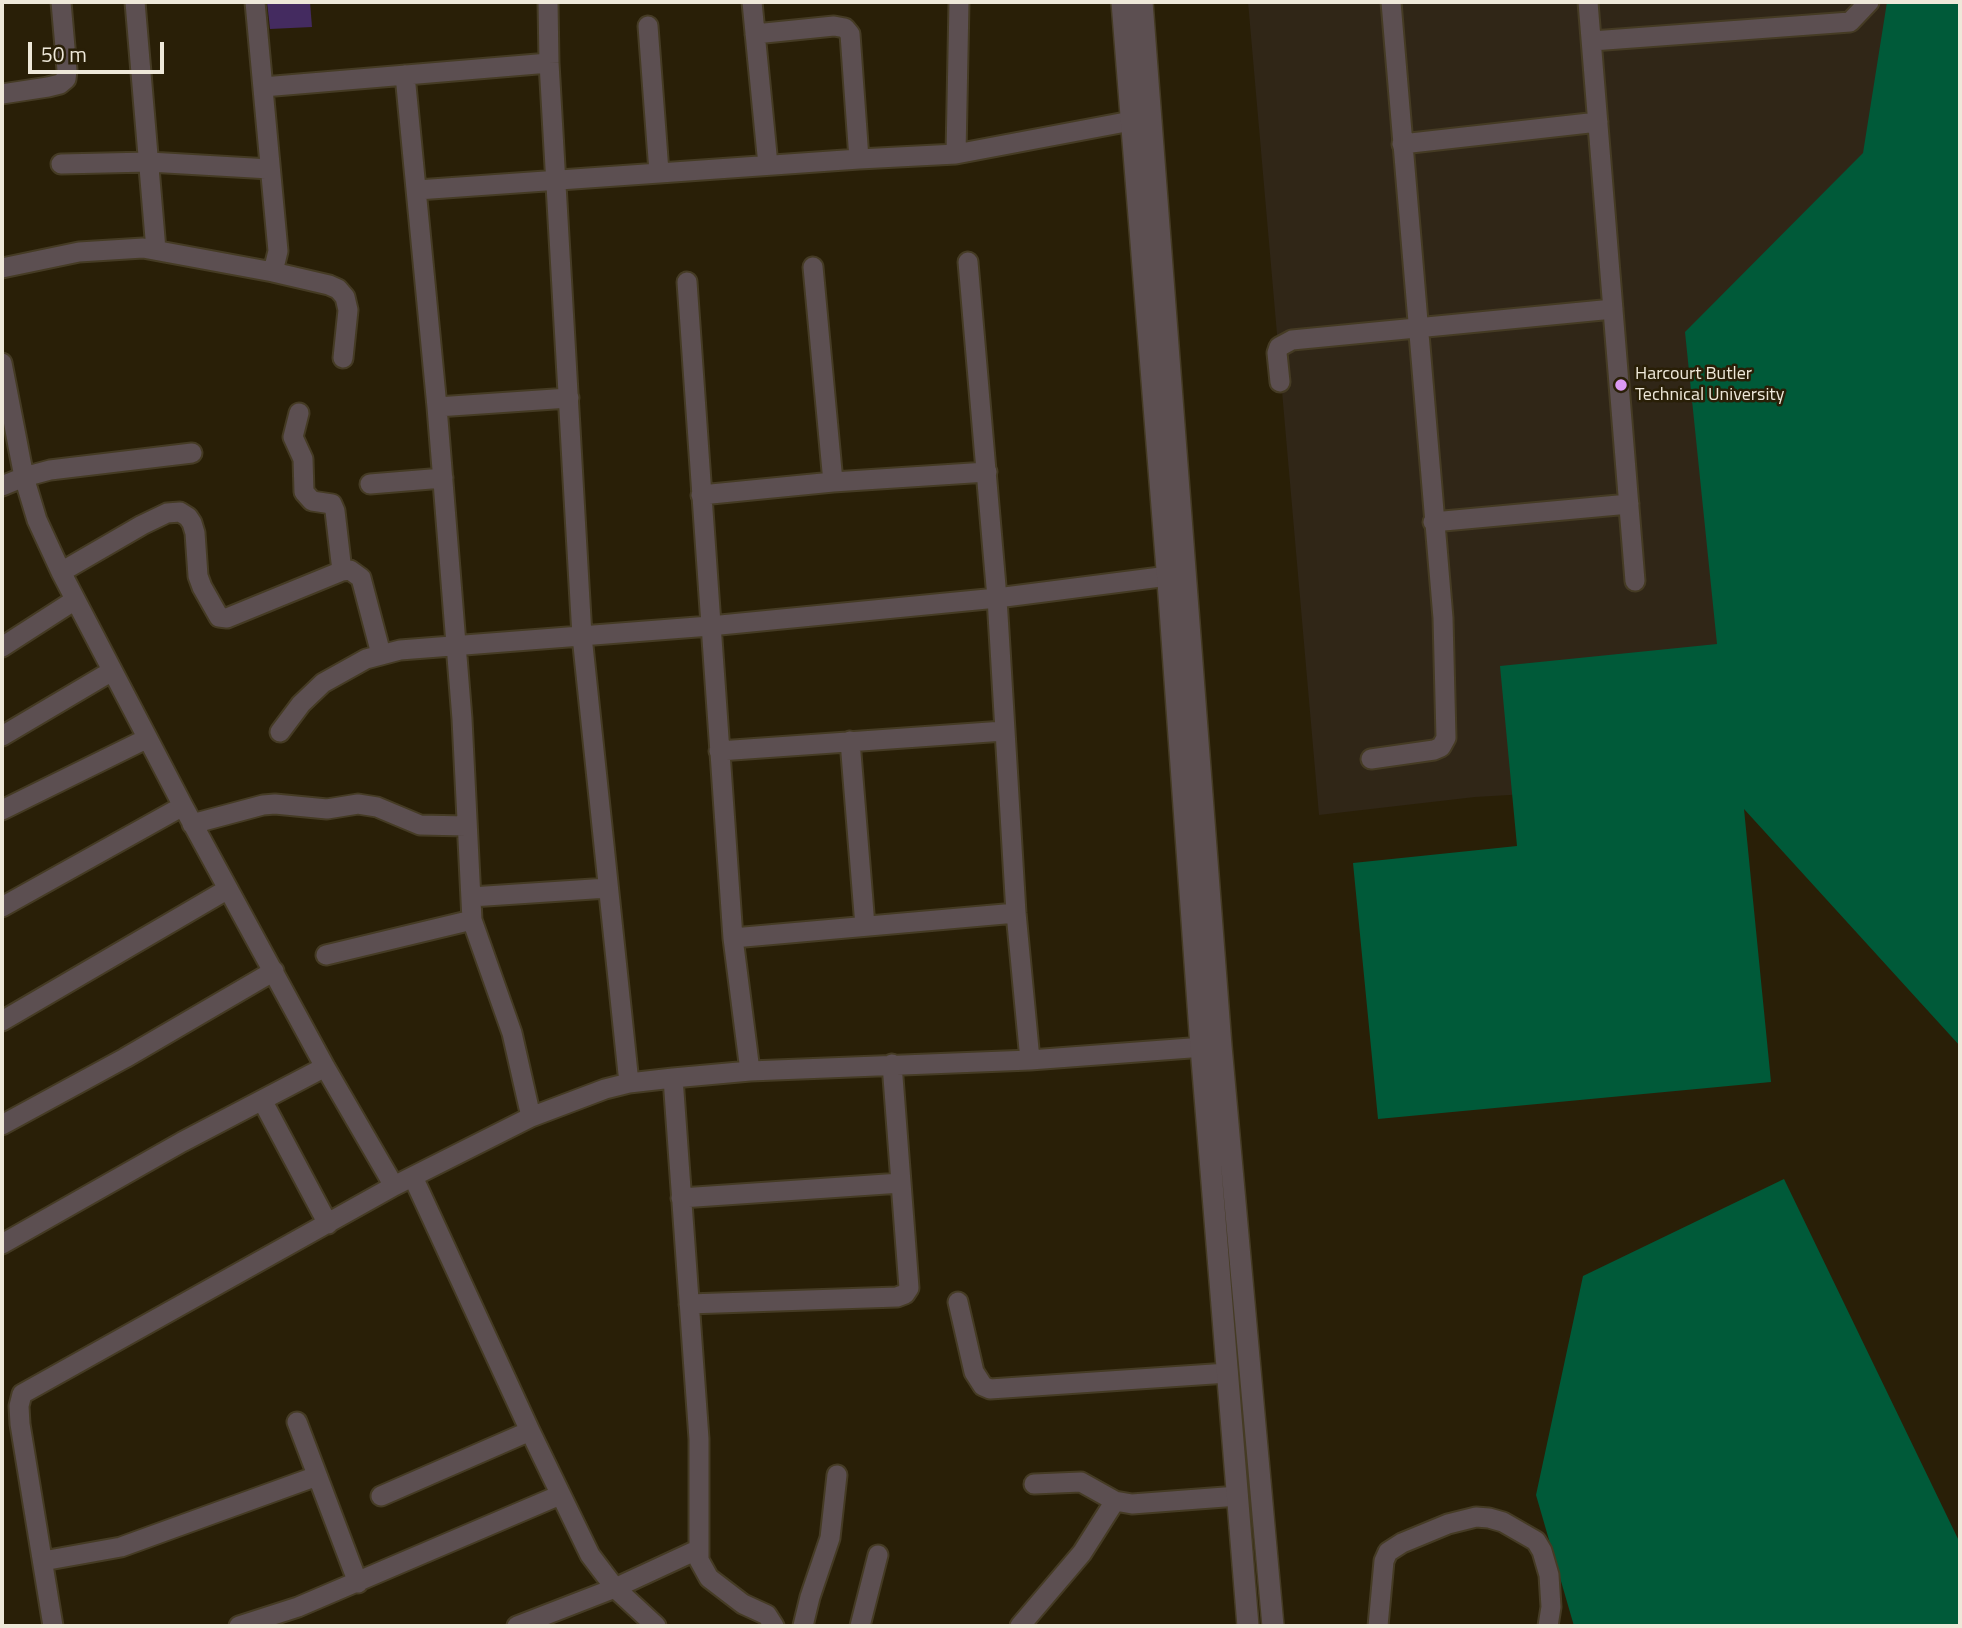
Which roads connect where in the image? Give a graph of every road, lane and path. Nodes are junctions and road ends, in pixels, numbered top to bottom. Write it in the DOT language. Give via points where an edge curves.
graph roads {
  1 [pos="61,2"];
  2 [pos="135,2"];
  3 [pos="255,2"];
  4 [pos="548,2"];
  5 [pos="752,2"];
  6 [pos="959,2"];
  7 [pos="1122,2"];
  8 [pos="1142,2"];
  9 [pos="1391,2"];
  10 [pos="1588,2"];
  11 [pos="1869,2"];
  12 [pos="648,26"];
  13 [pos="755,34"];
  14 [pos="1592,41"];
  15 [pos="549,63"];
  16 [pos="405,75"];
  17 [pos="262,87"];
  18 [pos="2,94"];
  19 [pos="1141,119"];
  20 [pos="1598,122"];
  21 [pos="1402,144"];
  22 [pos="956,154"];
  23 [pos="859,159"];
  24 [pos="149,162"];
  25 [pos="61,164"];
  26 [pos="768,165"];
  27 [pos="270,169"];
  28 [pos="659,172"];
  29 [pos="557,179"];
  30 [pos="417,190"];
  31 [pos="156,250"];
  32 [pos="968,262"];
  33 [pos="813,267"];
  34 [pos="2,268"];
  35 [pos="273,272"];
  36 [pos="687,282"];
  37 [pos="1614,309"];
  38 [pos="1418,328"];
  39 [pos="343,358"];
  40 [pos="2,363"];
  41 [pos="1280,382"];
  42 [pos="569,398"];
  43 [pos="437,407"];
  44 [pos="299,413"];
  45 [pos="192,453"];
  46 [pos="987,472"];
  47 [pos="24,477"];
  48 [pos="443,478"];
  49 [pos="833,482"];
  50 [pos="370,484"];
  51 [pos="2,486"];
  52 [pos="701,495"];
  53 [pos="1629,504"];
  54 [pos="1433,522"];
  55 [pos="342,570"];
  56 [pos="61,572"];
  57 [pos="1176,575"];
  58 [pos="1635,581"];
  59 [pos="997,598"];
  60 [pos="75,600"];
  61 [pos="710,626"];
  62 [pos="582,636"];
  63 [pos="456,646"];
  64 [pos="2,647"];
  65 [pos="381,654"];
  66 [pos="112,671"];
  67 [pos="1004,731"];
  68 [pos="280,732"];
  69 [pos="2,736"];
  70 [pos="146,739"];
  71 [pos="850,741"];
  72 [pos="719,751"];
  73 [pos="1371,759"];
  74 [pos="183,806"];
  75 [pos="2,810"];
  76 [pos="192,824"];
  77 [pos="466,826"];
  78 [pos="608,888"];
  79 [pos="228,889"];
  80 [pos="471,897"];
  81 [pos="2,907"];
  82 [pos="1016,913"];
  83 [pos="472,920"];
  84 [pos="865,926"];
  85 [pos="733,937"];
  86 [pos="326,955"];
  87 [pos="274,971"];
  88 [pos="2,1021"];
  89 [pos="1211,1046"];
  90 [pos="1030,1060"];
  91 [pos="892,1064"];
  92 [pos="325,1067"];
  93 [pos="750,1071"];
  94 [pos="673,1078"];
  95 [pos="629,1083"];
  96 [pos="262,1100"];
  97 [pos="531,1117"];
  98 [pos="2,1125"];
  99 [pos="1222,1174"];
  100 [pos="413,1177"];
  101 [pos="901,1183"];
  102 [pos="394,1186"];
  103 [pos="681,1198"];
  104 [pos="328,1224"];
  105 [pos="2,1244"];
  106 [pos="958,1302"];
  107 [pos="689,1304"];
  108 [pos="1228,1373"];
  109 [pos="297,1422"];
  110 [pos="530,1431"];
  111 [pos="837,1475"];
  112 [pos="1259,1475"];
  113 [pos="317,1476"];
  114 [pos="1034,1484"];
  115 [pos="1238,1487"];
  116 [pos="560,1495"];
  117 [pos="381,1496"];
  118 [pos="1115,1501"];
  119 [pos="698,1550"];
  120 [pos="878,1555"];
  121 [pos="43,1561"];
  122 [pos="358,1583"];
  123 [pos="615,1588"];
  124 [pos="53,1626"];
  125 [pos="239,1626"];
  126 [pos="517,1626"];
  127 [pos="656,1626"];
  128 [pos="774,1626"];
  129 [pos="803,1626"];
  130 [pos="860,1626"];
  131 [pos="1020,1626"];
  132 [pos="1248,1626"];
  133 [pos="1273,1626"];
  134 [pos="1378,1626"];
  135 [pos="1548,1626"];
  1 -- 18 [label="street" via="65,79 48,87"];
  2 -- 24 [label="street"];
  3 -- 17 [label="street"];
  4 -- 15 [label="street"];
  5 -- 13 [label="street"];
  6 -- 22 [label="street"];
  7 -- 19 [label="street"];
  8 -- 19 [label="street"];
  9 -- 21 [label="street"];
  10 -- 14 [label="street"];
  11 -- 14 [label="street" via="1850,22"];
  12 -- 28 [label="street"];
  13 -- 23 [label="street" via="834,26 850,34"];
  13 -- 26 [label="street"];
  14 -- 20 [label="street"];
  15 -- 16 [label="street"];
  15 -- 29 [label="street"];
  16 -- 17 [label="street"];
  16 -- 30 [label="street"];
  17 -- 27 [label="street"];
  19 -- 22 [label="street"];
  19 -- 57 [label="street"];
  20 -- 21 [label="street"];
  20 -- 37 [label="street"];
  21 -- 38 [label="street"];
  22 -- 23 [label="street"];
  23 -- 26 [label="street"];
  24 -- 25 [label="street"];
  24 -- 27 [label="street"];
  24 -- 31 [label="street"];
  26 -- 28 [label="street"];
  27 -- 35 [label="street" via="278,251"];
  28 -- 29 [label="street"];
  29 -- 30 [label="street"];
  29 -- 42 [label="street"];
  30 -- 43 [label="street"];
  31 -- 34 [label="street" via="100,249"];
  31 -- 35 [label="street"];
  32 -- 46 [label="street"];
  33 -- 49 [label="street"];
  35 -- 39 [label="street" via="338,289 345,297"];
  36 -- 52 [label="street"];
  37 -- 38 [label="street"];
  37 -- 53 [label="street"];
  38 -- 41 [label="street" via="1284,342 1278,353"];
  38 -- 54 [label="street"];
  40 -- 47 [label="street"];
  42 -- 43 [label="street"];
  42 -- 62 [label="street"];
  43 -- 48 [label="street"];
  44 -- 55 [label="street" via="293,437 303,459 304,492 312,501 332,504"];
  45 -- 47 [label="street" via="75,466"];
  46 -- 49 [label="street"];
  46 -- 59 [label="street"];
  47 -- 51 [label="street"];
  47 -- 56 [label="street"];
  48 -- 50 [label="street"];
  48 -- 63 [label="street"];
  49 -- 52 [label="street"];
  52 -- 61 [label="street"];
  53 -- 54 [label="street"];
  53 -- 58 [label="street"];
  54 -- 73 [label="street" via="1443,618 1446,737 1434,750"];
  55 -- 56 [label="street" via="227,618 219,617 198,576 192,523 174,511"];
  55 -- 65 [label="street" via="361,578"];
  56 -- 60 [label="street"];
  57 -- 59 [label="street"];
  57 -- 89 [label="street"];
  59 -- 61 [label="street"];
  59 -- 67 [label="street"];
  60 -- 64 [label="street"];
  60 -- 66 [label="street"];
  61 -- 62 [label="street"];
  61 -- 72 [label="street"];
  62 -- 63 [label="street"];
  62 -- 78 [label="street"];
  63 -- 65 [label="street"];
  63 -- 77 [label="street"];
  65 -- 68 [label="street" via="323,683"];
  66 -- 69 [label="street"];
  66 -- 70 [label="street"];
  67 -- 71 [label="street"];
  67 -- 82 [label="street"];
  70 -- 74 [label="street"];
  70 -- 75 [label="street"];
  71 -- 72 [label="street"];
  71 -- 84 [label="street"];
  72 -- 85 [label="street"];
  74 -- 76 [label="street"];
  74 -- 81 [label="street"];
  76 -- 77 [label="street" via="263,805 327,809 368,804 420,825"];
  76 -- 79 [label="street"];
  77 -- 80 [label="street"];
  78 -- 80 [label="street"];
  78 -- 95 [label="street"];
  79 -- 87 [label="street"];
  79 -- 88 [label="street"];
  80 -- 83 [label="street"];
  82 -- 84 [label="street"];
  82 -- 90 [label="street"];
  83 -- 86 [label="street"];
  83 -- 97 [label="street" via="512,1033"];
  84 -- 85 [label="street"];
  85 -- 93 [label="street"];
  87 -- 92 [label="street"];
  87 -- 98 [label="street"];
  89 -- 90 [label="street"];
  89 -- 99 [label="street"];
  90 -- 91 [label="street"];
  91 -- 93 [label="street"];
  91 -- 101 [label="street"];
  92 -- 96 [label="street"];
  92 -- 102 [label="street"];
  93 -- 94 [label="street"];
  94 -- 95 [label="street"];
  94 -- 103 [label="street"];
  95 -- 97 [label="street"];
  96 -- 104 [label="street"];
  96 -- 105 [label="street"];
  97 -- 100 [label="street"];
  99 -- 108 [label="street"];
  99 -- 112 [label="street"];
  100 -- 102 [label="street"];
  100 -- 110 [label="street"];
  101 -- 103 [label="street"];
  101 -- 107 [label="street" via="909,1287 905,1294"];
  102 -- 104 [label="street"];
  103 -- 107 [label="street"];
  104 -- 121 [label="street" via="22,1394 20,1424"];
  106 -- 108 [label="street" via="974,1372 990,1389"];
  107 -- 119 [label="street" via="699,1461"];
  108 -- 115 [label="street"];
  109 -- 113 [label="street"];
  110 -- 116 [label="street"];
  110 -- 117 [label="street"];
  111 -- 129 [label="street" via="830,1538"];
  112 -- 115 [label="street"];
  112 -- 133 [label="street"];
  113 -- 121 [label="street" via="121,1547"];
  113 -- 122 [label="street"];
  114 -- 118 [label="street" via="1081,1482"];
  115 -- 118 [label="street" via="1132,1504"];
  115 -- 132 [label="street"];
  116 -- 122 [label="street"];
  116 -- 123 [label="street" via="590,1555"];
  118 -- 131 [label="street" via="1082,1553"];
  119 -- 123 [label="street"];
  119 -- 128 [label="street" via="709,1578 743,1604 767,1615"];
  120 -- 130 [label="street"];
  121 -- 124 [label="street"];
  122 -- 125 [label="street"];
  123 -- 126 [label="street"];
  123 -- 127 [label="street"];
  134 -- 135 [label="street" via="1388,1552 1448,1524 1476,1517 1503,1522 1536,1541 1549,1575"];
}
